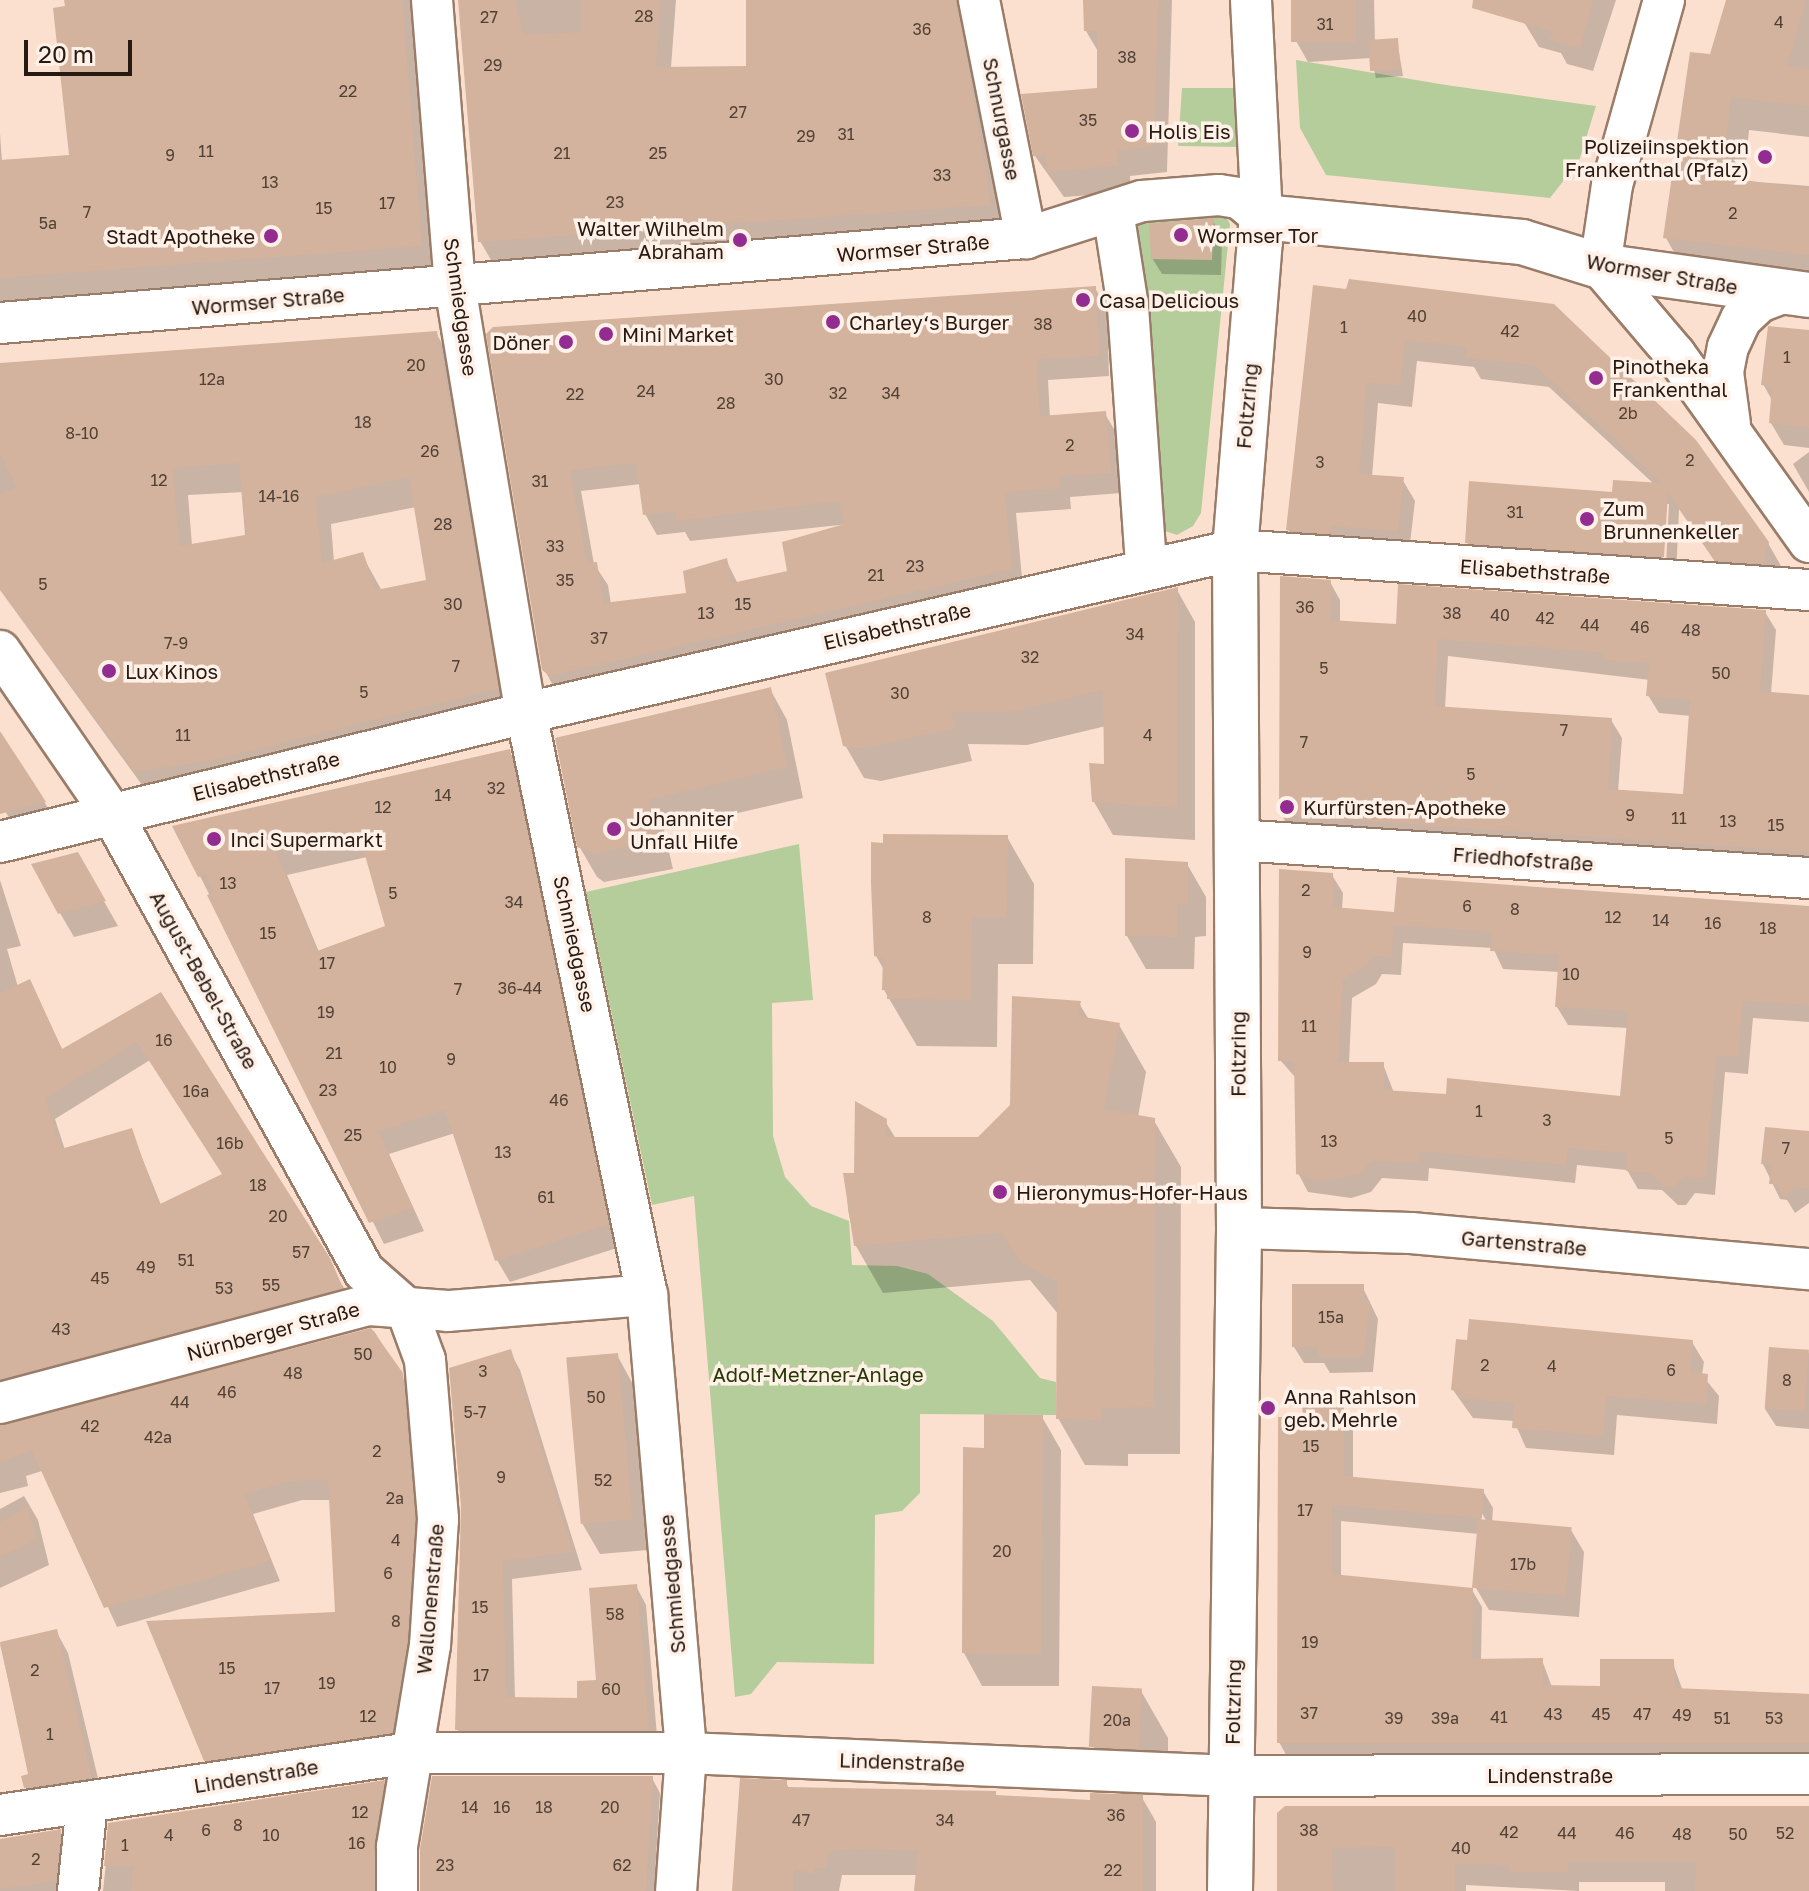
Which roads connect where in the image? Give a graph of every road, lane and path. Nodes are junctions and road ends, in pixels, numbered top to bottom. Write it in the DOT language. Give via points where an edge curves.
graph roads {
  1 [pos="432,0"];
  2 [pos="979,0"];
  3 [pos="1251,0"];
  4 [pos="1664,0"];
  5 [pos="1113,211"];
  6 [pos="1262,217"];
  7 [pos="1026,238"];
  8 [pos="1600,266"];
  9 [pos="455,286"];
  10 [pos="1797,294"];
  11 [pos="0,323"];
  12 [pos="1731,432"];
  13 [pos="1809,542"];
  14 [pos="1235,550"];
  15 [pos="1146,567"];
  16 [pos="1809,590"];
  17 [pos="0,651"];
  18 [pos="526,713"];
  19 [pos="112,814"];
  20 [pos="1237,840"];
  21 [pos="0,842"];
  22 [pos="1809,878"];
  23 [pos="1239,1228"];
  24 [pos="1809,1269"];
  25 [pos="647,1295"];
  26 [pos="406,1308"];
  27 [pos="0,1403"];
  28 [pos="411,1753"];
  29 [pos="686,1753"];
  30 [pos="1809,1774"];
  31 [pos="1233,1776"];
  32 [pos="87,1802"];
  33 [pos="0,1815"];
  34 [pos="78,1891"];
  35 [pos="397,1891"];
  36 [pos="676,1891"];
  37 [pos="1230,1891"];
  1 -- 9 [label="street, Schmiedgasse"];
  2 -- 7 [label="street, Schnurgasse"];
  3 -- 6 [label="street"];
  4 -- 8 [label="street" via="1612,185"];
  5 -- 6 [label="street, Wormser Straße" via="1142,201 1219,195 1239,198"];
  5 -- 7 [label="street, Wormser Straße"];
  5 -- 15 [label="street" via="1128,307"];
  6 -- 8 [label="street, Wormser Straße" via="1522,242"];
  6 -- 14 [label="street, Foltzring"];
  7 -- 9 [label="street, Wormser Straße"];
  8 -- 10 [label="street, Wormser Straße"];
  8 -- 12 [label="street" via="1675,354"];
  9 -- 11 [label="street, Wormser Straße"];
  9 -- 18 [label="street, Schmiedgasse"];
  10 -- 12 [label="street" via="1759,302 1741,319 1723,372"];
  12 -- 13 [label="street"];
  14 -- 15 [label="street, Elisabethstraße"];
  14 -- 16 [label="street, Elisabethstraße"];
  14 -- 20 [label="street, Foltzring"];
  15 -- 18 [label="street, Elisabethstraße"];
  17 -- 19 [label="street, August-Bebel-Straße"];
  18 -- 19 [label="street, Elisabethstraße"];
  18 -- 25 [label="street, Schmiedgasse"];
  19 -- 21 [label="street, Elisabethstraße"];
  19 -- 26 [label="street, August-Bebel-Straße" via="364,1271"];
  20 -- 22 [label="street, Friedhofstraße"];
  20 -- 23 [label="street, Foltzring"];
  23 -- 24 [label="street, Gartenstraße" via="1411,1233"];
  23 -- 31 [label="street, Foltzring"];
  25 -- 26 [label="street, Nürnberger Straße" via="448,1311"];
  25 -- 29 [label="street, Schmiedgasse"];
  26 -- 27 [label="street, Nürnberger Straße" via="369,1305"];
  26 -- 28 [label="street, Wallonenstraße" via="425,1360 438,1519 430,1645"];
  28 -- 29 [label="street, Lindenstraße"];
  28 -- 32 [label="street, Lindenstraße"];
  28 -- 35 [label="street, Wallonenstraße" via="397,1847"];
  29 -- 31 [label="street, Lindenstraße"];
  29 -- 36 [label="street, Schmiedgasse"];
  30 -- 31 [label="street, Lindenstraße"];
  31 -- 37 [label="street, Foltzring"];
  32 -- 33 [label="street, Lindenstraße"];
  32 -- 34 [label="street"];
}
